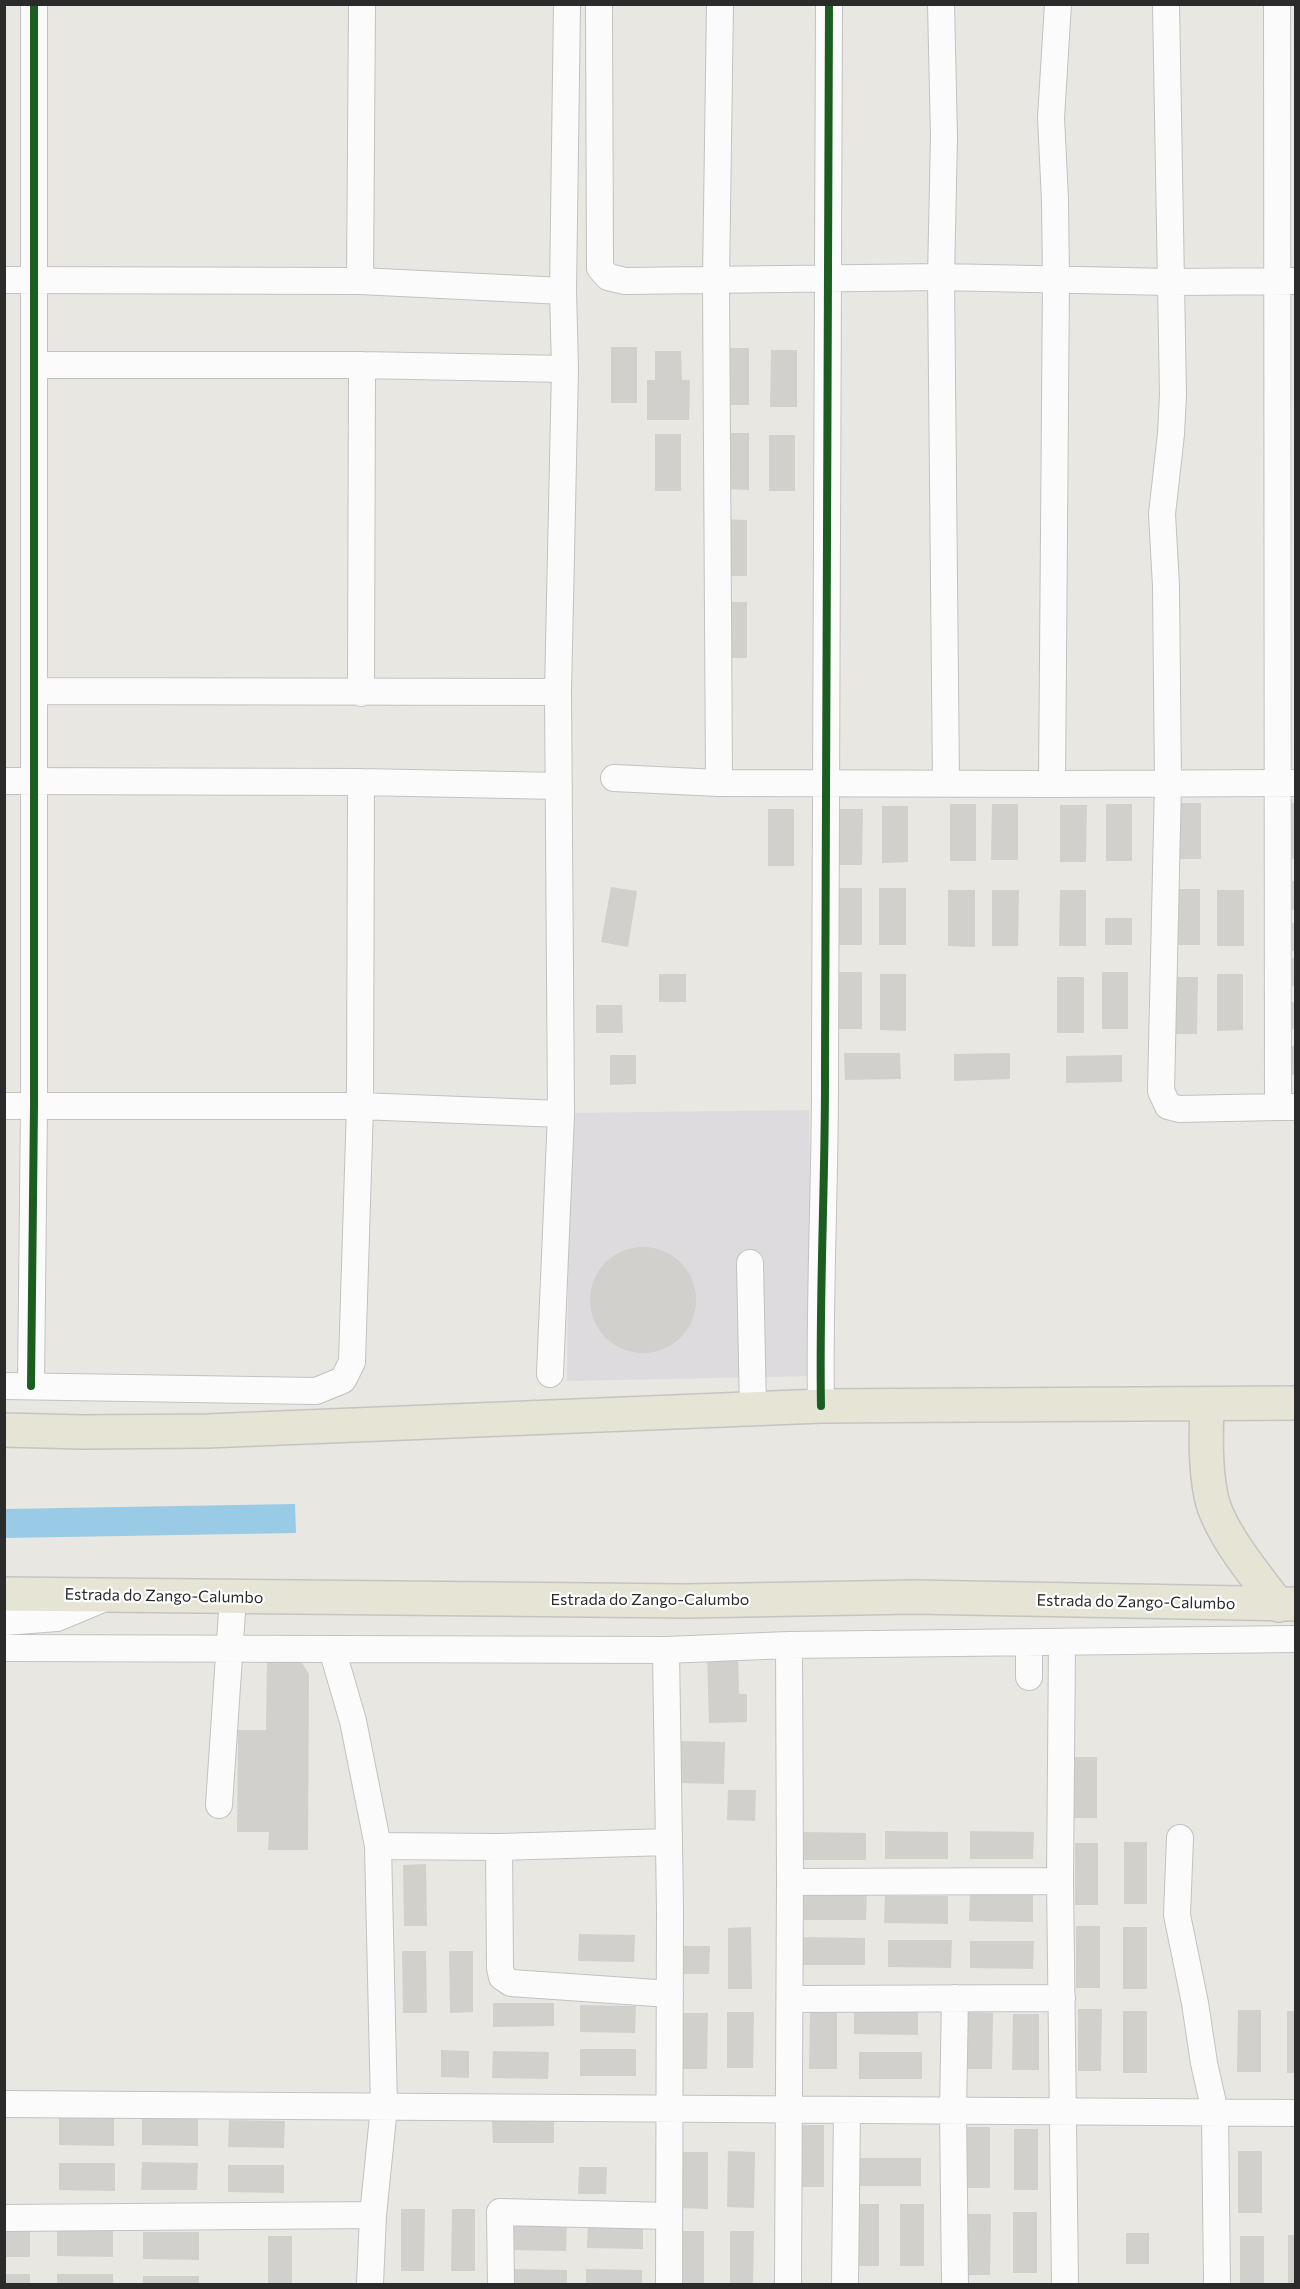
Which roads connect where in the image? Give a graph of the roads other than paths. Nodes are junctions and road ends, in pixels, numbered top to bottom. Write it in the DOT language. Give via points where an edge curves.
graph roads {
  1 [pos="34,4"];
  2 [pos="362,4"];
  3 [pos="567,4"];
  4 [pos="599,4"];
  5 [pos="720,4"];
  6 [pos="829,4"];
  7 [pos="941,4"];
  8 [pos="1058,4"];
  9 [pos="1166,4"];
  10 [pos="1277,4"];
  11 [pos="826,277"];
  12 [pos="941,277"];
  13 [pos="1056,279"];
  14 [pos="4,280"];
  15 [pos="34,280"];
  16 [pos="360,280"];
  17 [pos="716,280"];
  18 [pos="1170,282"];
  19 [pos="1286,282"];
  20 [pos="564,291"];
  21 [pos="36,365"];
  22 [pos="362,365"];
  23 [pos="565,369"];
  24 [pos="34,691"];
  25 [pos="558,692"];
  26 [pos="361,693"];
  27 [pos="614,778"];
  28 [pos="4,781"];
  29 [pos="34,781"];
  30 [pos="361,782"];
  31 [pos="719,783"];
  32 [pos="946,783"];
  33 [pos="1168,783"];
  34 [pos="1287,783"];
  35 [pos="824,784"];
  36 [pos="1052,784"];
  37 [pos="559,786"];
  38 [pos="4,1106"];
  39 [pos="34,1106"];
  40 [pos="360,1106"];
  41 [pos="1287,1107"];
  42 [pos="561,1114"];
  43 [pos="750,1263"];
  44 [pos="550,1374"];
  45 [pos="4,1386"];
  46 [pos="31,1386"];
  47 [pos="1296,1403"];
  48 [pos="1208,1404"];
  49 [pos="821,1406"];
  50 [pos="753,1410"];
  51 [pos="4,1430"];
  52 [pos="4,1594"];
  53 [pos="112,1596"];
  54 [pos="233,1597"];
  55 [pos="1287,1604"];
  56 [pos="4,1622"];
  57 [pos="1296,1639"];
  58 [pos="1029,1643"];
  59 [pos="1062,1643"];
  60 [pos="796,1645"];
  61 [pos="4,1648"];
  62 [pos="332,1649"];
  63 [pos="229,1650"];
  64 [pos="666,1650"];
  65 [pos="804,1677"];
  66 [pos="1029,1677"];
  67 [pos="219,1805"];
  68 [pos="1180,1838"];
  69 [pos="668,1842"];
  70 [pos="378,1846"];
  71 [pos="499,1847"];
  72 [pos="1060,1881"];
  73 [pos="790,1882"];
  74 [pos="670,1994"];
  75 [pos="955,1998"];
  76 [pos="1062,1998"];
  77 [pos="790,1999"];
  78 [pos="4,2104"];
  79 [pos="384,2107"];
  80 [pos="668,2109"];
  81 [pos="788,2109"];
  82 [pos="847,2110"];
  83 [pos="953,2112"];
  84 [pos="1215,2112"];
  85 [pos="1296,2112"];
  86 [pos="1064,2113"];
  87 [pos="373,2215"];
  88 [pos="669,2216"];
  89 [pos="4,2218"];
  90 [pos="370,2284"];
  91 [pos="501,2284"];
  92 [pos="669,2284"];
  93 [pos="788,2284"];
  94 [pos="845,2284"];
  95 [pos="956,2284"];
  96 [pos="1065,2284"];
  97 [pos="1217,2284"];
  1 -- 15 [label="street"];
  2 -- 16 [label="street"];
  3 -- 20 [label="street"];
  4 -- 17 [label="street" via="600,268 608,277 625,281"];
  5 -- 17 [label="street"];
  6 -- 11 [label="street"];
  7 -- 12 [label="street" via="944,137"];
  8 -- 13 [label="street" via="1052,118"];
  9 -- 18 [label="street"];
  10 -- 19 [label="street"];
  11 -- 12 [label="street"];
  11 -- 17 [label="street"];
  11 -- 35 [label="street"];
  12 -- 13 [label="street"];
  12 -- 32 [label="street"];
  13 -- 18 [label="street"];
  13 -- 36 [label="street"];
  14 -- 15 [label="street"];
  15 -- 16 [label="street"];
  15 -- 21 [label="street"];
  16 -- 20 [label="street"];
  17 -- 31 [label="street"];
  18 -- 19 [label="street"];
  18 -- 33 [label="street" via="1173,395 1162,514"];
  19 -- 34 [label="street"];
  20 -- 23 [label="street"];
  21 -- 22 [label="street"];
  21 -- 24 [label="street"];
  22 -- 23 [label="street"];
  22 -- 26 [label="street"];
  23 -- 25 [label="street"];
  24 -- 26 [label="street"];
  24 -- 29 [label="street"];
  25 -- 26 [label="street"];
  25 -- 37 [label="street"];
  27 -- 31 [label="street"];
  28 -- 29 [label="street"];
  29 -- 30 [label="street"];
  29 -- 39 [label="street"];
  30 -- 37 [label="street"];
  30 -- 40 [label="street"];
  31 -- 35 [label="street"];
  32 -- 35 [label="street"];
  32 -- 36 [label="street"];
  33 -- 34 [label="street"];
  33 -- 36 [label="street"];
  33 -- 41 [label="street" via="1161,1091 1168,1107 1179,1109"];
  34 -- 41 [label="street"];
  35 -- 49 [label="street"];
  37 -- 42 [label="street"];
  38 -- 39 [label="street"];
  39 -- 40 [label="street"];
  39 -- 46 [label="street"];
  40 -- 42 [label="street"];
  40 -- 46 [label="street" via="352,1362 343,1380 316,1390"];
  42 -- 44 [label="street"];
  43 -- 50 [label="street"];
  45 -- 46 [label="street"];
  47 -- 48 [label="main road"];
  48 -- 49 [label="main road"];
  48 -- 55 [label="main road" via="1206,1447 1211,1498 1234,1544"];
  49 -- 50 [label="main road"];
  50 -- 51 [label="main road" via="207,1431"];
  52 -- 53 [label="main road, Estrada do Zango-Calumbo"];
  53 -- 54 [label="main road, Estrada do Zango-Calumbo"];
  53 -- 56 [label="street" via="57,1618"];
  54 -- 55 [label="main road, Estrada do Zango-Calumbo" via="676,1600 914,1597"];
  54 -- 63 [label="street"];
  57 -- 59 [label="street"];
  58 -- 59 [label="street"];
  58 -- 60 [label="street"];
  58 -- 66 [label="street"];
  59 -- 72 [label="street"];
  60 -- 64 [label="street"];
  60 -- 65 [label="street"];
  60 -- 73 [label="street"];
  61 -- 63 [label="street"];
  62 -- 63 [label="street"];
  62 -- 64 [label="street"];
  62 -- 70 [label="street" via="354,1721"];
  63 -- 67 [label="street"];
  64 -- 69 [label="street"];
  68 -- 84 [label="street" via="1177,1915"];
  69 -- 71 [label="street"];
  69 -- 74 [label="street"];
  70 -- 71 [label="street"];
  70 -- 79 [label="street"];
  71 -- 74 [label="street" via="502,1977 511,1983"];
  72 -- 73 [label="street"];
  72 -- 76 [label="street"];
  73 -- 77 [label="street"];
  74 -- 80 [label="street"];
  75 -- 76 [label="street"];
  75 -- 77 [label="street"];
  75 -- 83 [label="street"];
  76 -- 86 [label="street"];
  77 -- 81 [label="street"];
  78 -- 79 [label="street"];
  79 -- 80 [label="street"];
  79 -- 87 [label="street"];
  80 -- 81 [label="street"];
  80 -- 88 [label="street"];
  81 -- 82 [label="street"];
  81 -- 93 [label="street"];
  82 -- 83 [label="street"];
  82 -- 94 [label="street"];
  83 -- 86 [label="street"];
  83 -- 95 [label="street"];
  84 -- 85 [label="street"];
  84 -- 86 [label="street"];
  84 -- 97 [label="street"];
  86 -- 96 [label="street"];
  87 -- 89 [label="street"];
  87 -- 90 [label="street"];
  88 -- 91 [label="street" via="500,2212"];
  88 -- 92 [label="street"];
}
